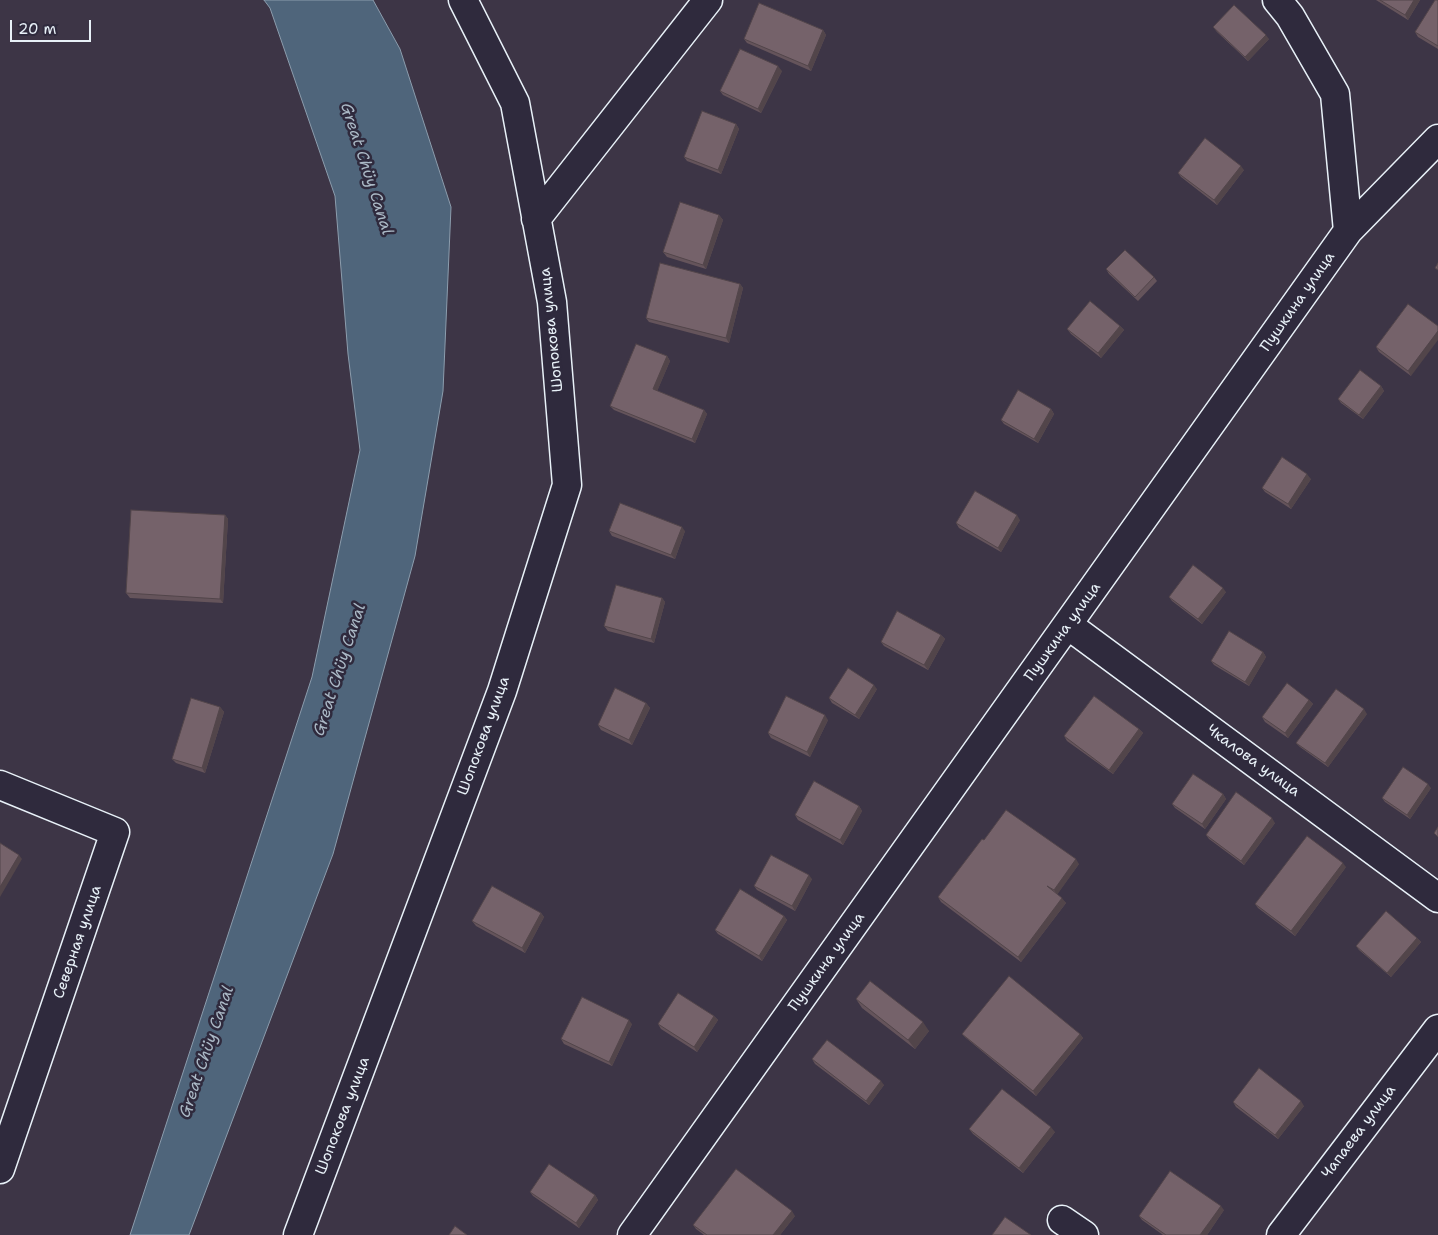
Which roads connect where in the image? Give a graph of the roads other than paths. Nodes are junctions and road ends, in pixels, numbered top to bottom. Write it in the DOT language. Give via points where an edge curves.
graph roads {
  1 [pos="463,0"];
  2 [pos="708,0"];
  3 [pos="1277,0"];
  4 [pos="1438,139"];
  5 [pos="536,219"];
  6 [pos="1348,231"];
  7 [pos="1068,625"];
  8 [pos="0,785"];
  9 [pos="1438,898"];
  10 [pos="1438,1029"];
  11 [pos="0,1169"];
  12 [pos="298,1235"];
  13 [pos="632,1235"];
  14 [pos="1281,1235"];
  1 -- 5 [label="street, Шопокова улица" via="515,103"];
  2 -- 5 [label="street"];
  3 -- 6 [label="street" via="1290,16 1335,94"];
  4 -- 6 [label="street, Пушкина улица"];
  5 -- 12 [label="street, Шопокова улица" via="552,302 567,485 502,691"];
  6 -- 7 [label="street, Пушкина улица"];
  7 -- 9 [label="street, Чкалова улица"];
  7 -- 13 [label="street, Пушкина улица"];
  8 -- 11 [label="street, Северная улица" via="115,832"];
  10 -- 14 [label="street, Чапаева улица"];
}
